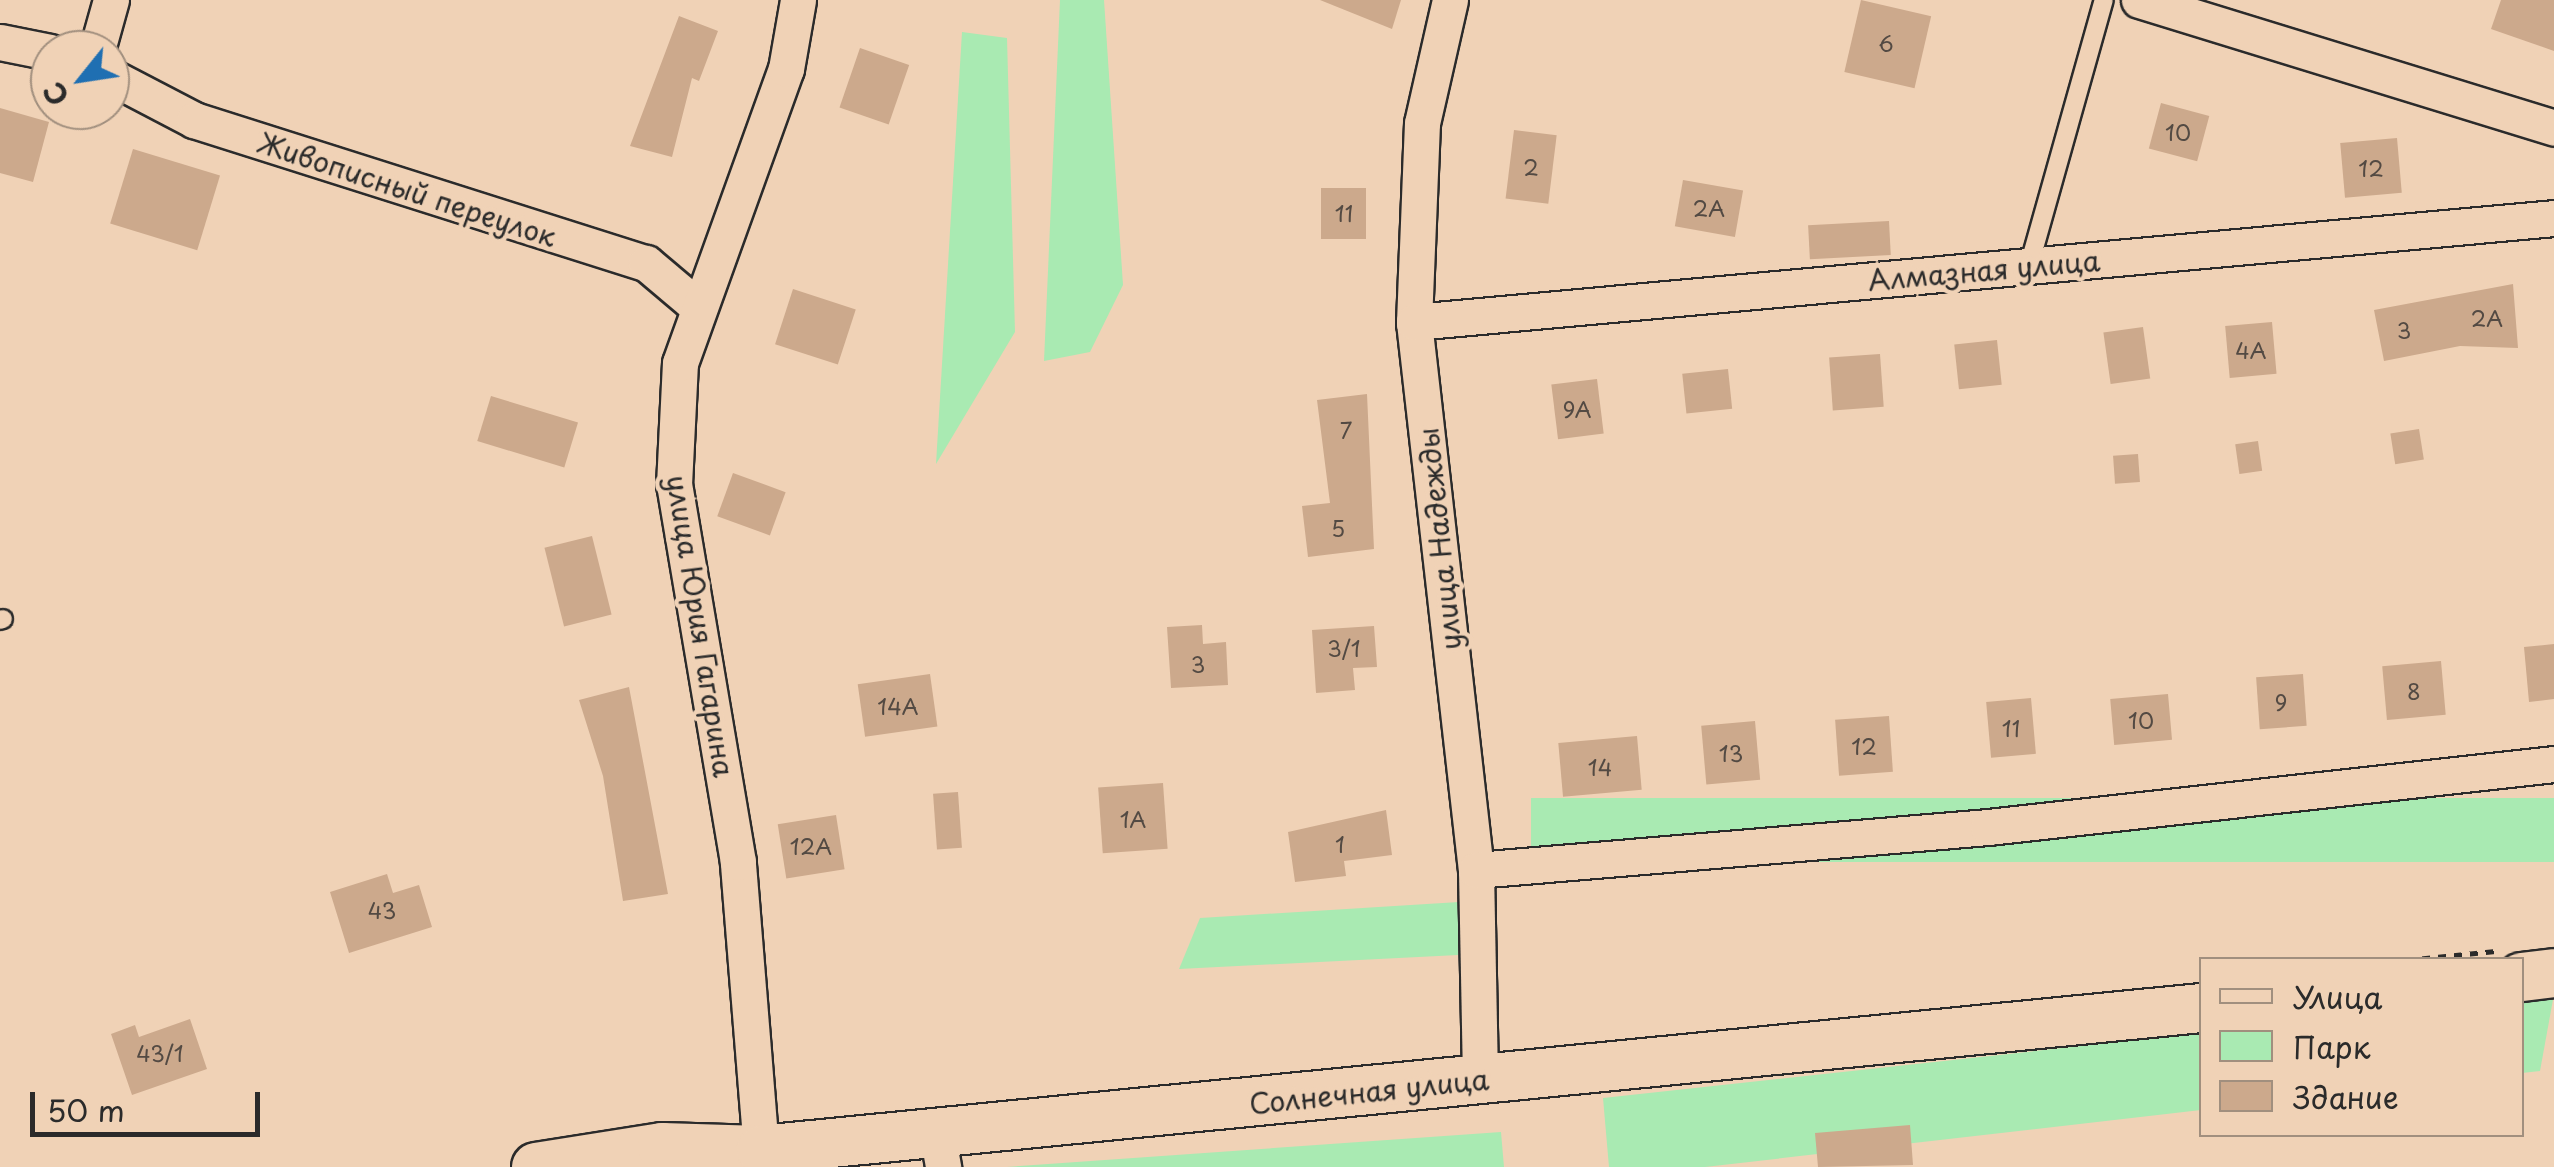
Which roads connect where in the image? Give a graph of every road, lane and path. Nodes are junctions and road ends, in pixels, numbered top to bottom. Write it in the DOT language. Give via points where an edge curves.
graph roads {
  1 [pos="111,0"];
  2 [pos="798,0"];
  3 [pos="1450,0"];
  4 [pos="2104,0"];
  5 [pos="2139,0"];
  6 [pos="103,30"];
  7 [pos="0,42"];
  8 [pos="30,48"];
  9 [pos="130,86"];
  10 [pos="2554,128"];
  11 [pos="2554,218"];
  12 [pos="2029,266"];
  13 [pos="698,308"];
  14 [pos="1414,322"];
  15 [pos="2554,764"];
  16 [pos="1476,870"];
  17 [pos="2199,1008"];
  18 [pos="1480,1080"];
  19 [pos="762,1150"];
  20 [pos="940,1150"];
  21 [pos="536,1167"];
  1 -- 6 [label="street"];
  2 -- 13 [label="street, улица Юрия Гагарина" via="786,69"];
  3 -- 14 [label="street, улица Надежды" via="1422,123"];
  4 -- 12 [label="lane"];
  5 -- 10 [label="street"];
  7 -- 8 [label="street"];
  9 -- 13 [label="street, Живописный переулок" via="194,120 646,263"];
  11 -- 12 [label="street, Алмазная улица"];
  12 -- 14 [label="street, Алмазная улица"];
  13 -- 19 [label="street, улица Юрия Гагарина" via="680,363 674,485 738,862"];
  14 -- 16 [label="street, улица Надежды"];
  15 -- 16 [label="street" via="1988,827"];
  16 -- 18 [label="street, улица Надежды"];
  17 -- 18 [label="street, Солнечная улица"];
  18 -- 20 [label="street, Солнечная улица"];
  19 -- 20 [label="street, Солнечная улица"];
  19 -- 21 [label="street, Солнечная улица" via="662,1148"];
}
